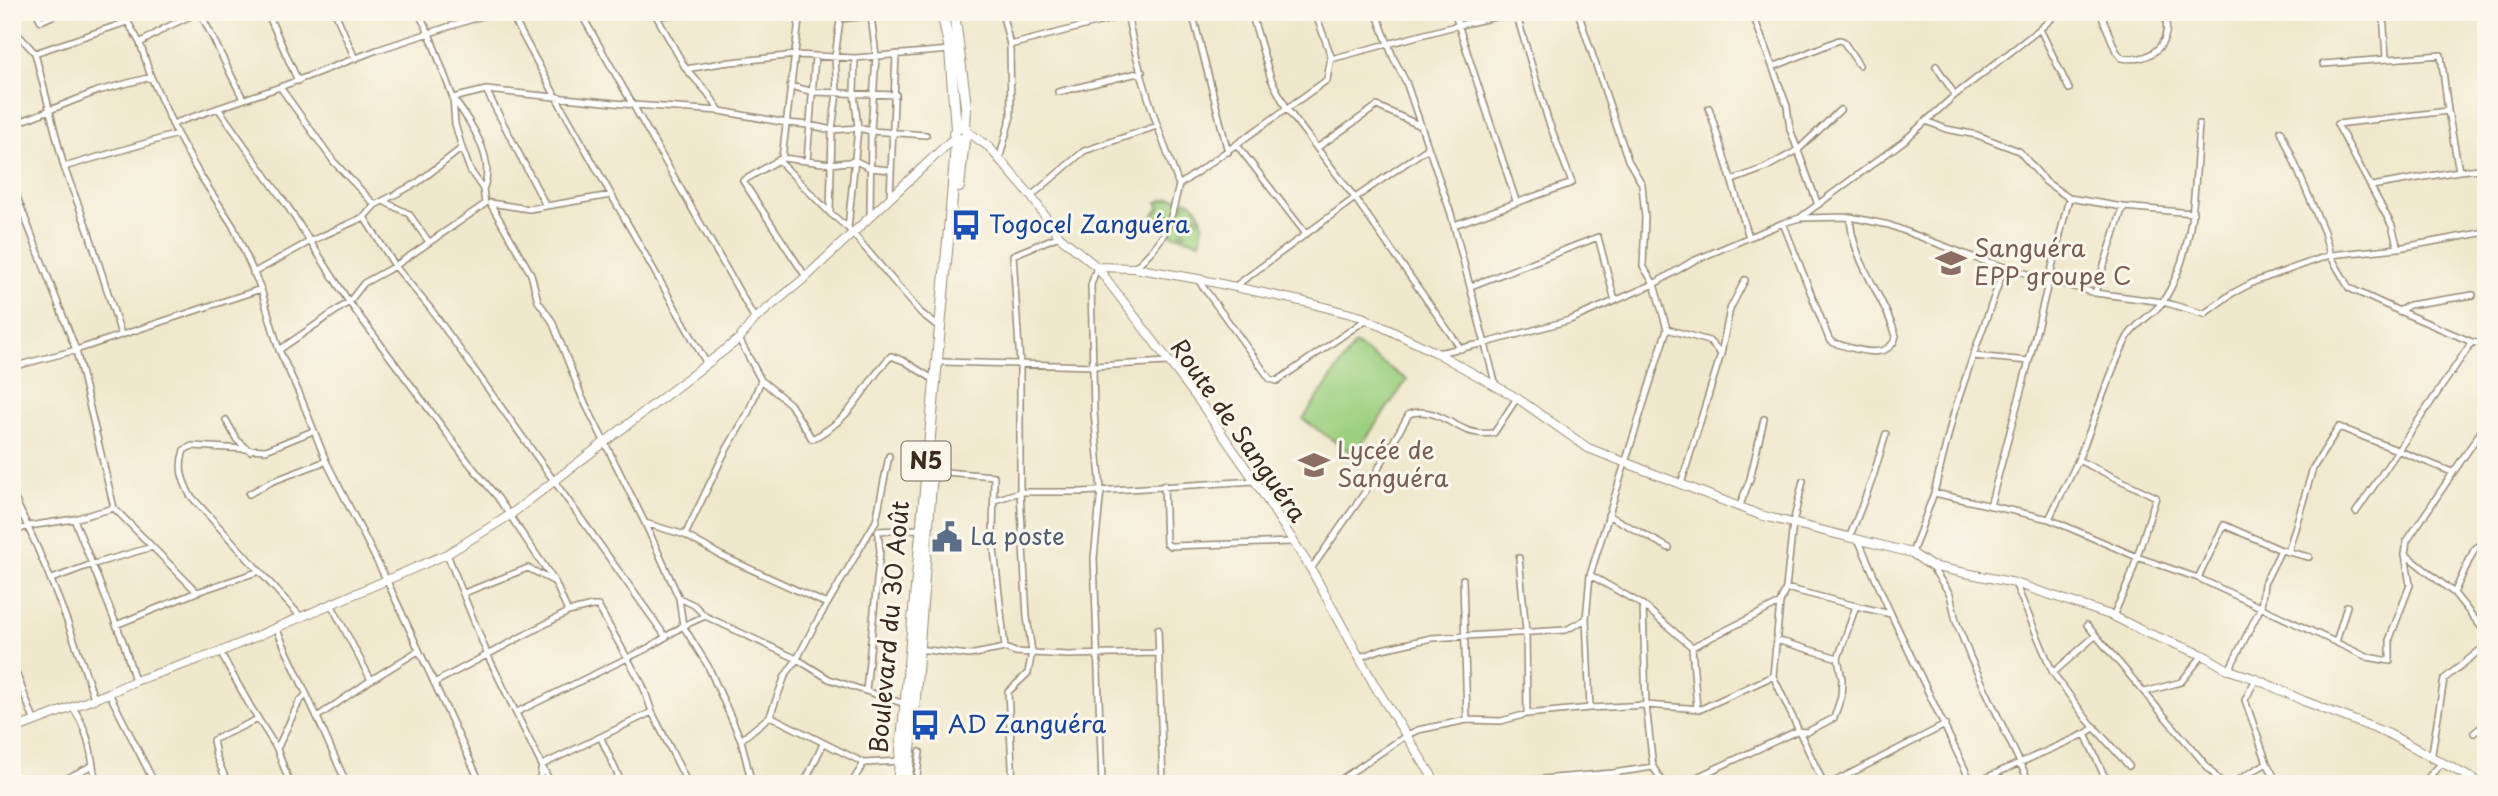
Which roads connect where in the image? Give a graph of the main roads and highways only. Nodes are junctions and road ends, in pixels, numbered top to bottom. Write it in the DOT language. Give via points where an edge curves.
graph roads {
  1 [pos="942,12"];
  2 [pos="956,13"];
  3 [pos="961,134"];
  4 [pos="941,330"];
  5 [pos="937,381"];
  6 [pos="898,784"];
  7 [pos="906,784"];
  1 -- 3 [label="highway, Boulevard du 30 Août / N5"];
  2 -- 3 [label="highway, Boulevard du 30 Août / N5" via="966,106"];
  3 -- 4 [label="highway, Boulevard du 30 Août / N5"];
  4 -- 5 [label="highway, Boulevard du 30 Août / N5"];
  4 -- 5 [label="highway, Boulevard du 30 Août / N5"];
  5 -- 6 [label="highway, Boulevard du 30 Août / N5" via="919,529"];
  5 -- 7 [label="highway, Boulevard du 30 Août / N5"];
}
